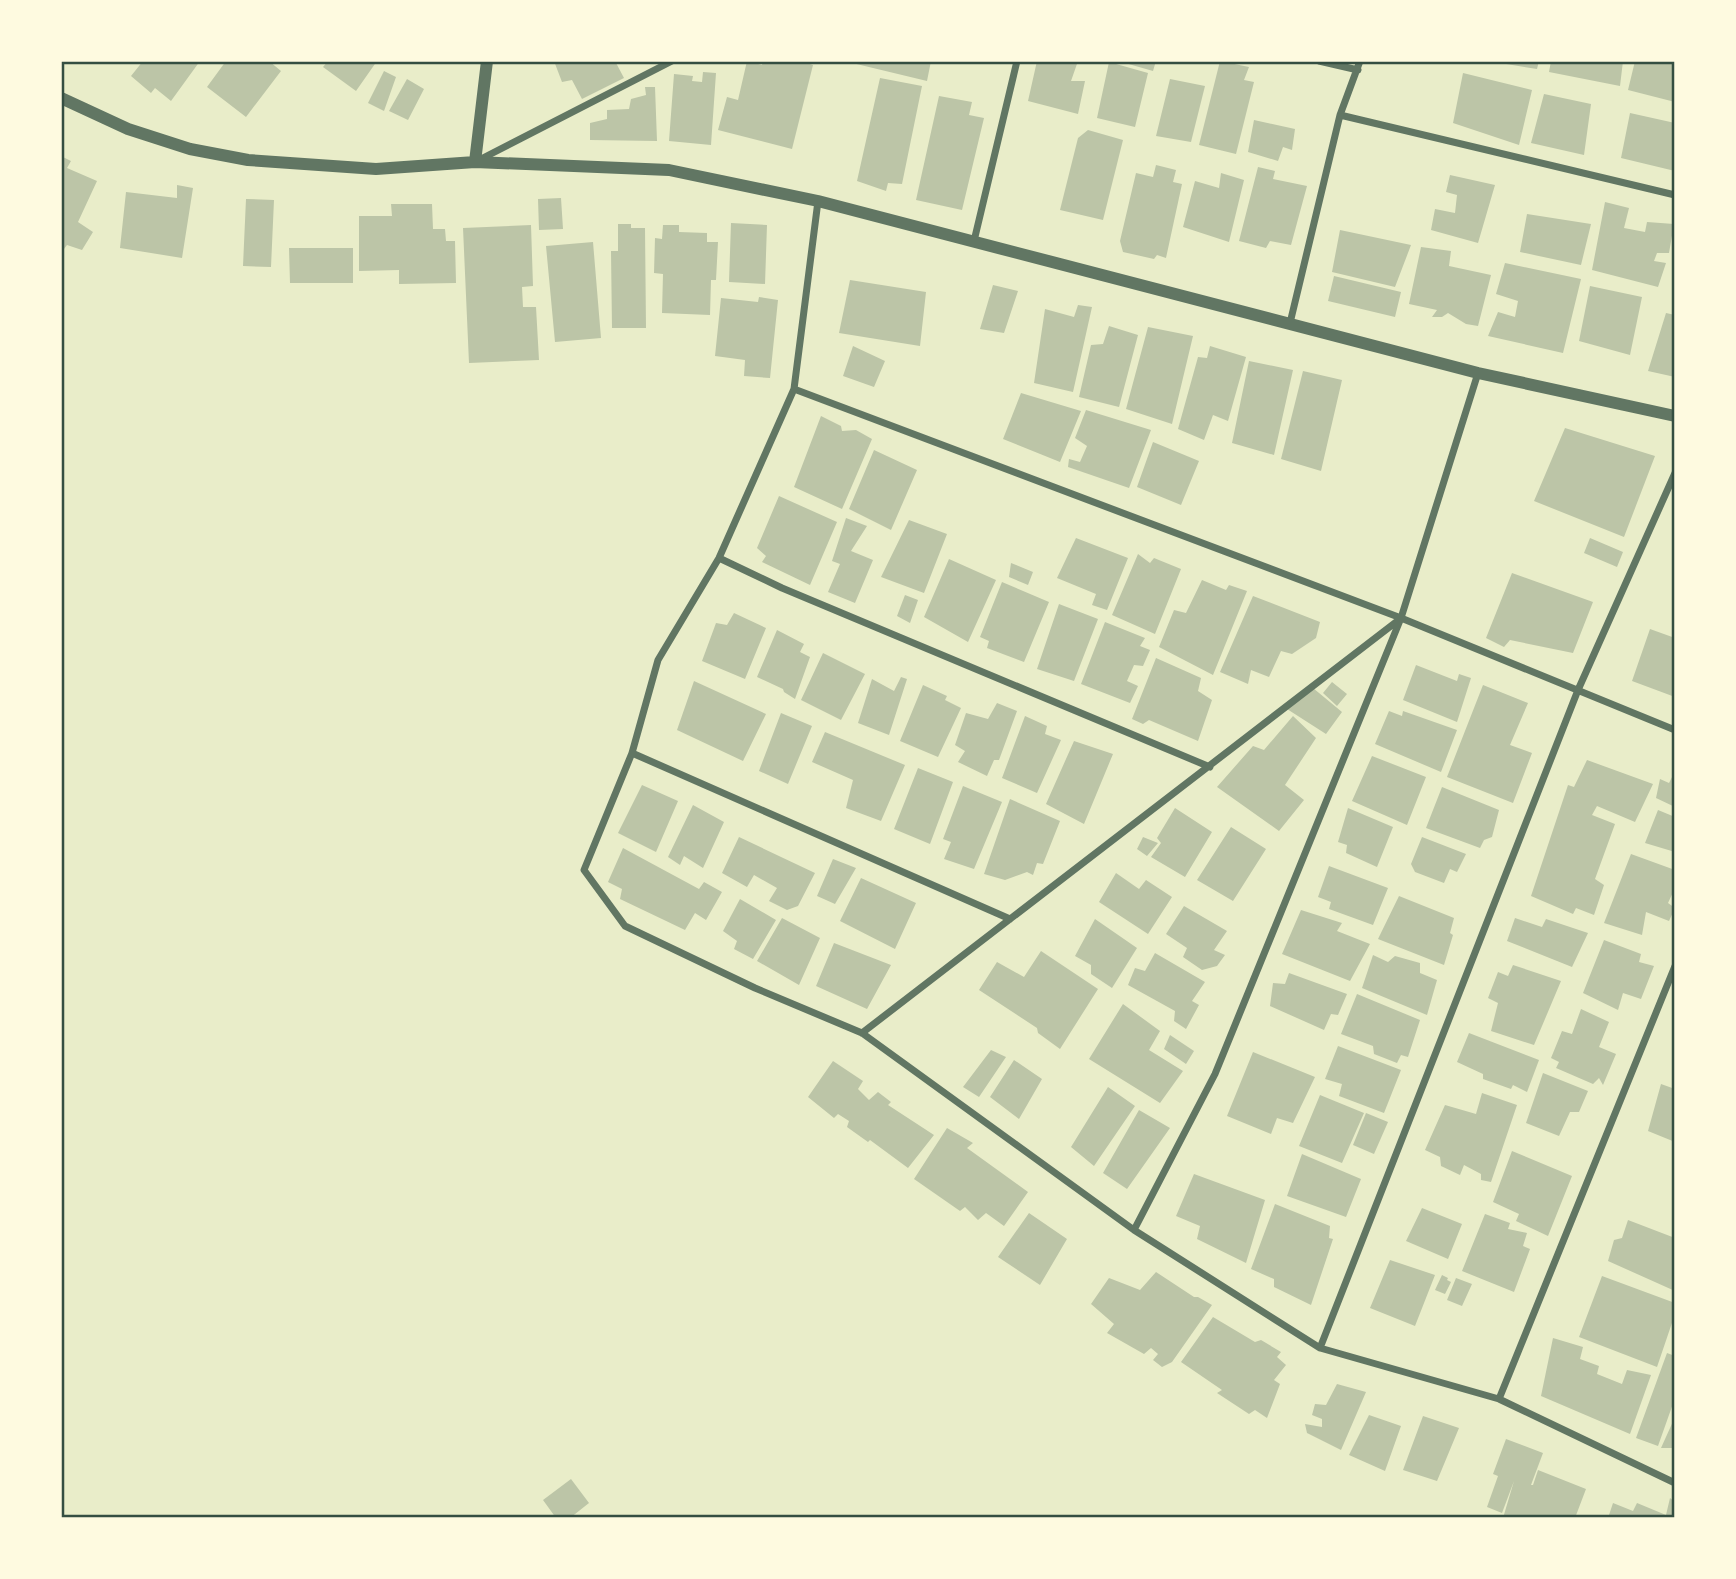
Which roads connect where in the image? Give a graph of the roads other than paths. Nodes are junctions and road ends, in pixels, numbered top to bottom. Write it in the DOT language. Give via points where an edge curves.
graph roads {
  1 [pos="487,61"];
  2 [pos="672,61"];
  3 [pos="1017,61"];
  4 [pos="1319,61"];
  5 [pos="1360,61"];
  6 [pos="1358,70"];
  7 [pos="61,98"];
  8 [pos="1340,115"];
  9 [pos="475,162"];
  10 [pos="1675,195"];
  11 [pos="818,201"];
  12 [pos="974,241"];
  13 [pos="1290,323"];
  14 [pos="1478,373"];
  15 [pos="794,389"];
  16 [pos="1675,416"];
  17 [pos="1675,473"];
  18 [pos="719,558"];
  19 [pos="1401,618"];
  20 [pos="1578,690"];
  21 [pos="1675,730"];
  22 [pos="632,753"];
  23 [pos="1210,767"];
  24 [pos="1010,919"];
  25 [pos="1675,966"];
  26 [pos="862,1033"];
  27 [pos="1134,1230"];
  28 [pos="1320,1348"];
  29 [pos="1499,1399"];
  30 [pos="1675,1483"];
  1 -- 9 [label="street"];
  2 -- 9 [label="street"];
  3 -- 12 [label="street"];
  4 -- 6 [label="street"];
  5 -- 6 [label="street"];
  6 -- 8 [label="street"];
  7 -- 9 [label="street" via="128,129 190,149 248,160 376,169"];
  8 -- 10 [label="street"];
  8 -- 13 [label="street"];
  9 -- 11 [label="street" via="669,170"];
  11 -- 12 [label="street"];
  11 -- 15 [label="street"];
  12 -- 13 [label="street"];
  13 -- 14 [label="street"];
  14 -- 16 [label="street"];
  14 -- 19 [label="street"];
  15 -- 18 [label="street"];
  15 -- 19 [label="street"];
  17 -- 20 [label="street"];
  18 -- 22 [label="street" via="658,660"];
  18 -- 23 [label="street"];
  19 -- 20 [label="street"];
  19 -- 23 [label="street"];
  19 -- 27 [label="street" via="1215,1074"];
  20 -- 21 [label="street"];
  20 -- 28 [label="street"];
  22 -- 24 [label="street"];
  22 -- 26 [label="street" via="584,870 625,926"];
  23 -- 24 [label="street"];
  24 -- 26 [label="street"];
  25 -- 29 [label="street"];
  26 -- 27 [label="street"];
  27 -- 28 [label="street"];
  28 -- 29 [label="street"];
  29 -- 30 [label="street"];
}
